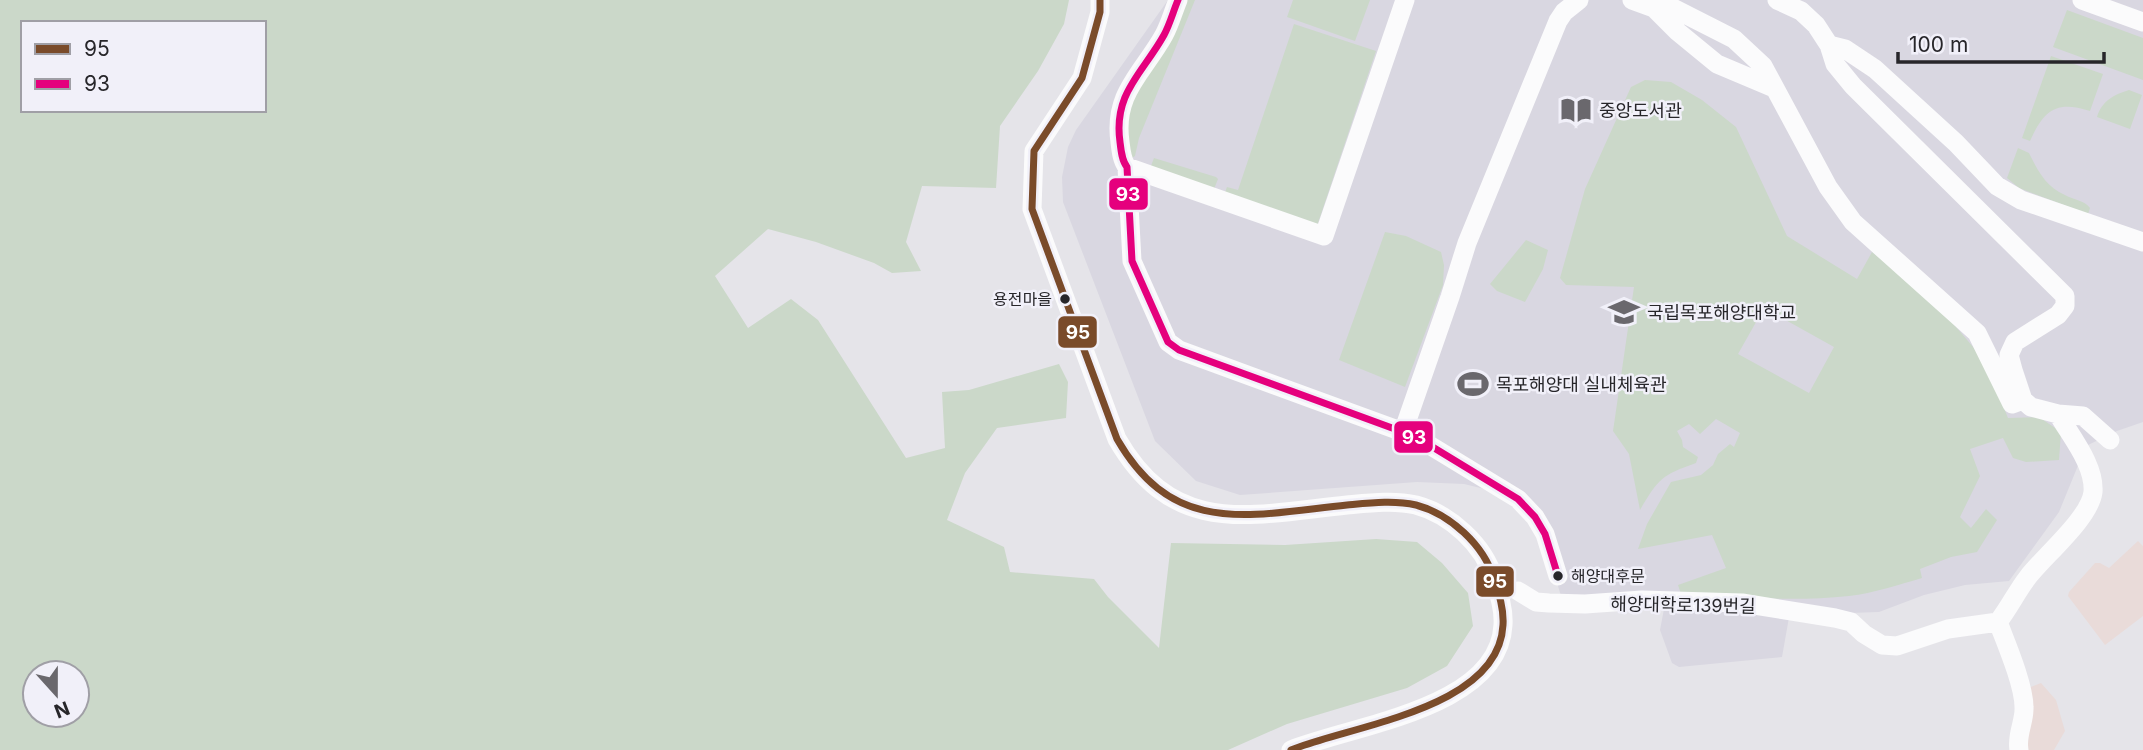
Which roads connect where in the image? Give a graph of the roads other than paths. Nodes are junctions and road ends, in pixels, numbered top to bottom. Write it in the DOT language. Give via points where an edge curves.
graph roads {
  1 [pos="1100,0"];
  2 [pos="1178,0"];
  3 [pos="1405,0"];
  4 [pos="1579,0"];
  5 [pos="1632,0"];
  6 [pos="1777,0"];
  7 [pos="2082,0"];
  8 [pos="1654,8"];
  9 [pos="2143,22"];
  10 [pos="1829,45"];
  11 [pos="1774,88"];
  12 [pos="1127,167"];
  13 [pos="2143,242"];
  14 [pos="2023,400"];
  15 [pos="2058,414"];
  16 [pos="1403,432"];
  17 [pos="2110,440"];
  18 [pos="1558,576"];
  19 [pos="1518,591"];
  20 [pos="1998,622"];
  21 [pos="1291,750"];
  22 [pos="2019,750"];
  1 -- 21 [label="street" via="1082,78 1034,151 1032,209 1117,439 1128,457 1153,486 1170,497 1218,514 1378,502 1416,505 1471,539 1492,570 1500,597 1503,627 1496,653 1466,687 1433,705"];
  2 -- 12 [label="street" via="1164,35 1125,95 1119,136"];
  3 -- 12 [label="street" via="1324,236"];
  4 -- 16 [label="street" via="1558,22 1466,243"];
  5 -- 8 [label="street"];
  6 -- 10 [label="street" via="1801,11"];
  7 -- 9 [label="street"];
  8 -- 11 [label="street" via="1717,64"];
  8 -- 11 [label="street" via="1671,7 1734,39 1763,66"];
  10 -- 13 [label="street" via="1875,69 1997,186 2021,200"];
  10 -- 14 [label="street" via="1835,64 1853,86 2065,296 2058,315 2015,342 2009,355"];
  11 -- 14 [label="street" via="1828,187 1853,222 1977,333 2012,404"];
  12 -- 16 [label="street" via="1132,261 1168,342 1179,350"];
  14 -- 15 [label="street" via="2031,407"];
  15 -- 17 [label="street" via="2083,416"];
  15 -- 20 [label="street" via="2088,468 2093,493 2087,509 2027,578"];
  16 -- 18 [label="street" via="1518,499 1545,534"];
  19 -- 20 [label="street, 해양대학로139번길" via="1536,602 1549,603 1742,603 1851,622 1882,646"];
  20 -- 22 [label="street" via="2025,708"];
}
